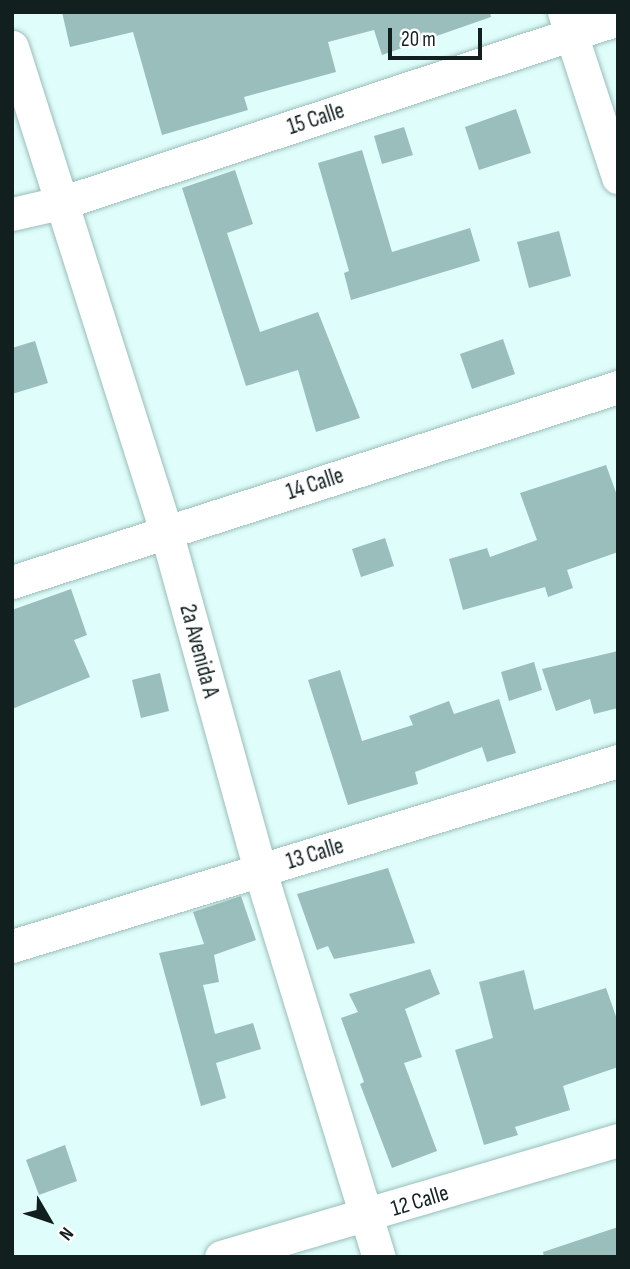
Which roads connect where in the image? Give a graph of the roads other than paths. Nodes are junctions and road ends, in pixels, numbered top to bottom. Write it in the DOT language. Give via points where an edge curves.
graph roads {
  1 [pos="618,19"];
  2 [pos="567,23"];
  3 [pos="12,47"];
  4 [pos="618,177"];
  5 [pos="64,202"];
  6 [pos="12,214"];
  7 [pos="618,387"];
  8 [pos="166,531"];
  9 [pos="12,582"];
  10 [pos="618,761"];
  11 [pos="260,871"];
  12 [pos="12,946"];
  13 [pos="618,1140"];
  14 [pos="366,1217"];
  15 [pos="221,1257"];
  16 [pos="379,1257"];
  1 -- 2 [label="street, 15 Calle"];
  2 -- 4 [label="street"];
  2 -- 5 [label="street, 15 Calle"];
  3 -- 5 [label="street, 2a Avenida A"];
  5 -- 6 [label="street, 15 Calle"];
  5 -- 8 [label="street, 2a Avenida A"];
  7 -- 8 [label="street, 14 Calle"];
  8 -- 9 [label="street, 14 Calle"];
  8 -- 11 [label="street, 2a Avenida A"];
  10 -- 11 [label="street, 13 Calle"];
  11 -- 12 [label="street, 13 Calle"];
  11 -- 14 [label="street, 2a Avenida A"];
  13 -- 14 [label="street, 12 Calle"];
  14 -- 15 [label="street, 12 Calle"];
  14 -- 16 [label="street, 2a Avenida A"];
}
